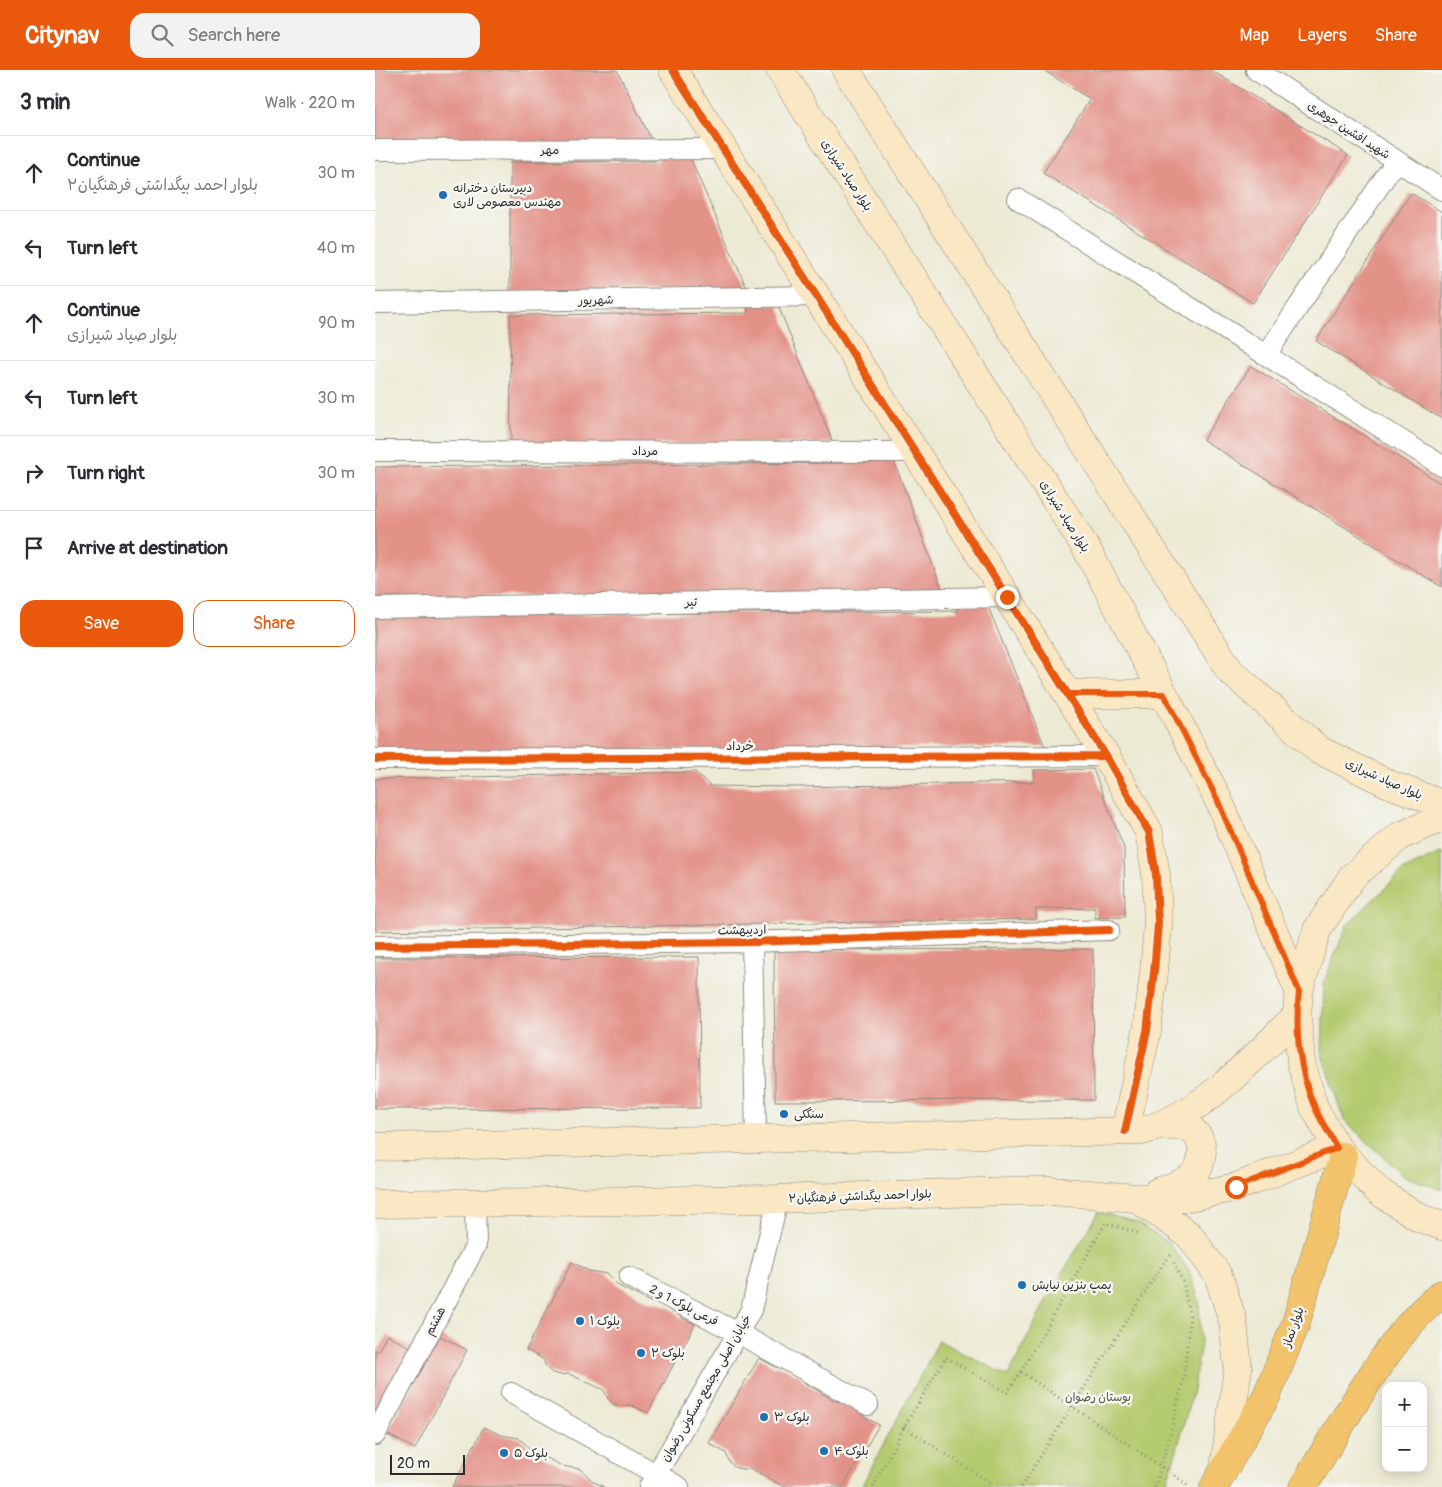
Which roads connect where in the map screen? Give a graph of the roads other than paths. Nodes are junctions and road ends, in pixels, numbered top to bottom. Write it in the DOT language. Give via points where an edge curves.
graph roads {
  1 [pos="673,70"];
  2 [pos="780,70"];
  3 [pos="846,70"];
  4 [pos="1256,70"];
  5 [pos="725,149"];
  6 [pos="375,150"];
  7 [pos="1396,161"];
  8 [pos="1442,190"];
  9 [pos="1018,199"];
  10 [pos="817,296"];
  11 [pos="375,303"];
  12 [pos="1266,355"];
  13 [pos="375,451"];
  14 [pos="915,452"];
  15 [pos="1442,466"];
  16 [pos="1007,597"];
  17 [pos="375,608"];
  18 [pos="1068,694"];
  19 [pos="1164,694"];
  20 [pos="1106,756"];
  21 [pos="375,759"];
  22 [pos="1442,804"];
  23 [pos="1442,818"];
  24 [pos="1109,930"];
  25 [pos="752,942"];
  26 [pos="375,946"];
  27 [pos="1298,1003"];
  28 [pos="1160,1126"];
  29 [pos="1125,1131"];
  30 [pos="756,1138"];
  31 [pos="375,1146"];
  32 [pos="1340,1152"];
  33 [pos="778,1198"];
  34 [pos="1136,1198"];
  35 [pos="475,1203"];
  36 [pos="375,1204"];
  37 [pos="1442,1226"];
  38 [pos="629,1278"];
  39 [pos="1442,1294"];
  40 [pos="738,1333"];
  41 [pos="511,1393"];
  42 [pos="868,1405"];
  43 [pos="375,1435"];
  44 [pos="1219,1479"];
  45 [pos="653,1481"];
  46 [pos="679,1487"];
  47 [pos="1303,1487"];
  1 -- 5 [label="main road"];
  2 -- 19 [label="main road, بلوار صیاد شیرازی" via="1086,548"];
  3 -- 22 [label="main road, بلوار صیاد شیرازی" via="1230,671 1319,750 1389,784"];
  4 -- 7 [label="street, شهید افشین جوهری"];
  5 -- 6 [label="street, مهر"];
  5 -- 10 [label="main road"];
  7 -- 8 [label="street, شهید افشین جوهری"];
  7 -- 12 [label="street"];
  9 -- 12 [label="street"];
  10 -- 11 [label="street, شهریور"];
  10 -- 14 [label="main road"];
  12 -- 15 [label="street"];
  13 -- 14 [label="street, مرداد"];
  14 -- 16 [label="main road"];
  16 -- 17 [label="street, تیر"];
  16 -- 18 [label="main road"];
  18 -- 19 [label="main road"];
  18 -- 20 [label="main road"];
  19 -- 27 [label="main road, بلوار صیاد شیرازی" via="1217,799"];
  20 -- 21 [label="street, خرداد"];
  20 -- 29 [label="main road" via="1149,832 1156,875 1158,924 1147,1031"];
  23 -- 27 [label="main road" via="1401,836 1352,877 1317,930"];
  24 -- 25 [label="street, اردیبهشت"];
  25 -- 26 [label="street, اردیبهشت"];
  25 -- 30 [label="street"];
  27 -- 28 [label="main road" via="1251,1059 1193,1109"];
  27 -- 32 [label="main road" via="1301,1062 1314,1107"];
  28 -- 29 [label="main road"];
  28 -- 34 [label="main road" via="1181,1126 1194,1131 1201,1143 1202,1160 1193,1175 1175,1186"];
  29 -- 30 [label="main road"];
  30 -- 31 [label="main road"];
  32 -- 34 [label="main road, بلوار احمد بیگداشتی فرهنگیان۲" via="1236,1187 1184,1198"];
  32 -- 37 [label="main road" via="1378,1192 1420,1218"];
  32 -- 44 [label="highway, بلوار نماز" via="1296,1323 1267,1395"];
  33 -- 34 [label="main road, بلوار احمد بیگداشتی فرهنگیان۲" via="1009,1191"];
  33 -- 35 [label="main road, بلوار احمد بیگداشتی فرهنگیان۲"];
  33 -- 40 [label="street, خیابان اصلی مجتمع مسکونی رضوان" via="751,1310"];
  34 -- 44 [label="main road" via="1189,1235 1218,1275 1233,1321 1238,1368"];
  35 -- 36 [label="main road, بلوار احمد بیگداشتی فرهنگیان۲"];
  35 -- 43 [label="street, هشتم" via="476,1245"];
  38 -- 40 [label="street, فرعی بلوک 1 و 2"];
  39 -- 47 [label="highway" via="1429,1303 1395,1342"];
  40 -- 42 [label="street, فرعی بلوک 1 و 2"];
  40 -- 45 [label="street, خیابان اصلی مجتمع مسکونی رضوان"];
  41 -- 45 [label="street"];
  45 -- 46 [label="street"];
}
